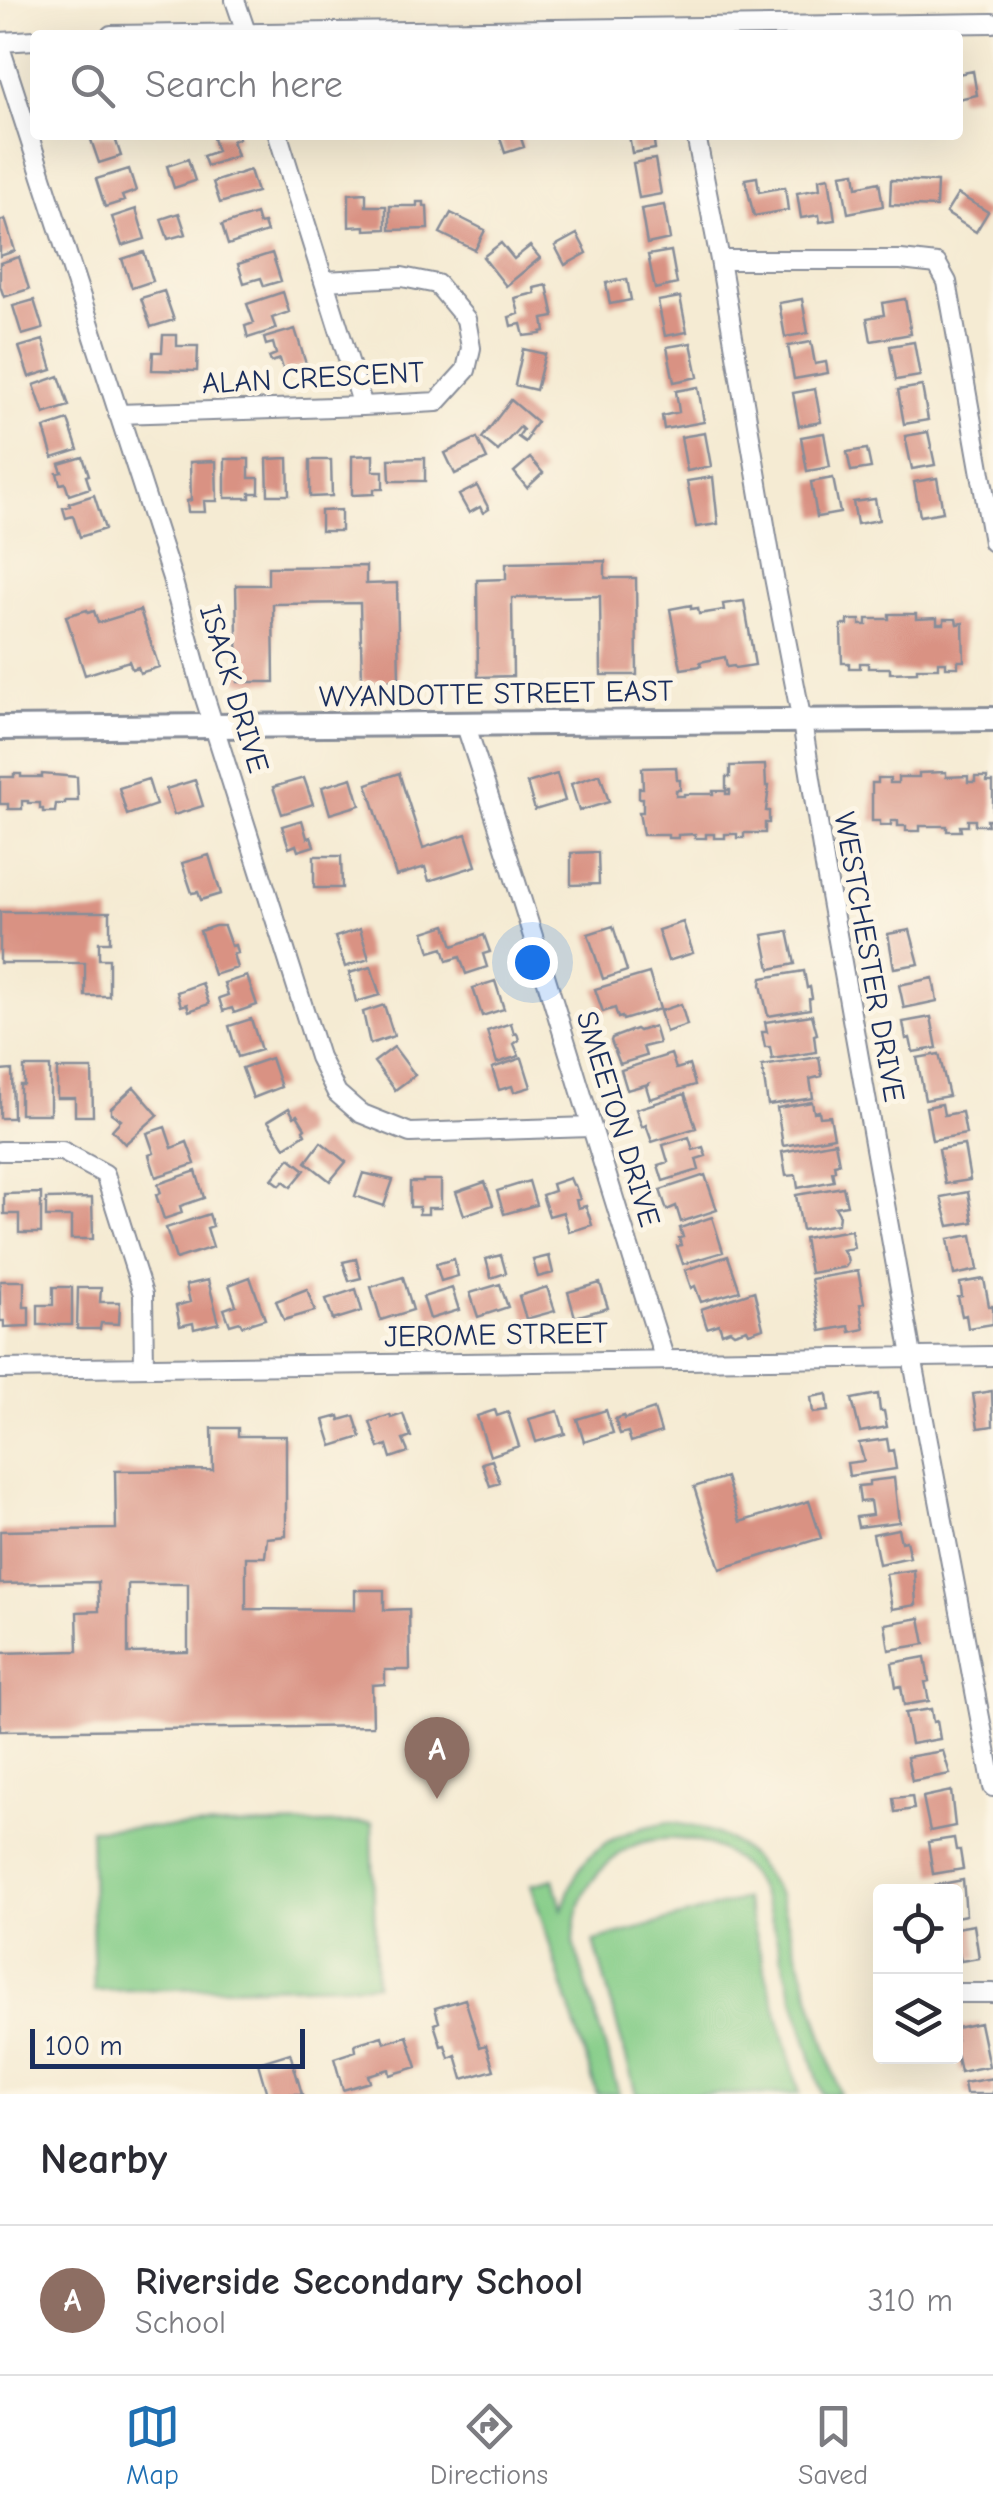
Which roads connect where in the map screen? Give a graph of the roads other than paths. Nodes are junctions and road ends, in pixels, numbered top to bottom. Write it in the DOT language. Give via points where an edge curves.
graph roads {
  1 [pos="236,0"];
  2 [pos="993,23"];
  3 [pos="245,30"];
  4 [pos="716,30"];
  5 [pos="30,41"];
  6 [pos="0,44"];
  7 [pos="30,138"];
  8 [pos="31,140"];
  9 [pos="280,140"];
  10 [pos="697,140"];
  11 [pos="720,260"];
  12 [pos="324,281"];
  13 [pos="363,406"];
  14 [pos="118,414"];
  15 [pos="993,542"];
  16 [pos="993,719"];
  17 [pos="802,722"];
  18 [pos="464,723"];
  19 [pos="215,726"];
  20 [pos="0,728"];
  21 [pos="591,1127"];
  22 [pos="0,1151"];
  23 [pos="912,1356"];
  24 [pos="993,1356"];
  25 [pos="665,1360"];
  26 [pos="144,1367"];
  27 [pos="0,1368"];
  28 [pos="990,1756"];
  29 [pos="993,1788"];
  30 [pos="993,1993"];
  31 [pos="963,1994"];
  1 -- 3 [label="street"];
  2 -- 4 [label="street"];
  5 -- 6 [label="street"];
  6 -- 7 [label="street, ISACK DRIVE"];
  8 -- 14 [label="street, ISACK DRIVE"];
  9 -- 12 [label="street"];
  10 -- 11 [label="street, WESTCHESTER DRIVE"];
  11 -- 15 [label="street" via="937,264 947,282"];
  11 -- 17 [label="street, WESTCHESTER DRIVE"];
  12 -- 13 [label="street"];
  12 -- 13 [label="street, ALAN CRESCENT" via="402,277 436,284 466,319 466,370 437,402"];
  13 -- 14 [label="street, ALAN CRESCENT"];
  14 -- 19 [label="street, ISACK DRIVE"];
  16 -- 17 [label="street, WYANDOTTE STREET EAST"];
  17 -- 18 [label="street, WYANDOTTE STREET EAST"];
  17 -- 23 [label="street, WESTCHESTER DRIVE"];
  18 -- 19 [label="street, WYANDOTTE STREET EAST"];
  18 -- 21 [label="street, SMEETON DRIVE"];
  19 -- 20 [label="street, WYANDOTTE STREET EAST"];
  19 -- 21 [label="street, ISACK DRIVE" via="318,1057 337,1093 360,1114 410,1133"];
  21 -- 25 [label="street, SMEETON DRIVE"];
  22 -- 26 [label="street" via="62,1150 105,1174 143,1294"];
  23 -- 24 [label="street, JEROME STREET"];
  23 -- 25 [label="street, JEROME STREET"];
  23 -- 28 [label="street, WESTCHESTER DRIVE"];
  25 -- 26 [label="street, JEROME STREET"];
  26 -- 27 [label="street, JEROME STREET"];
  28 -- 29 [label="street, WESTCHESTER DRIVE"];
  30 -- 31 [label="street"];
}
